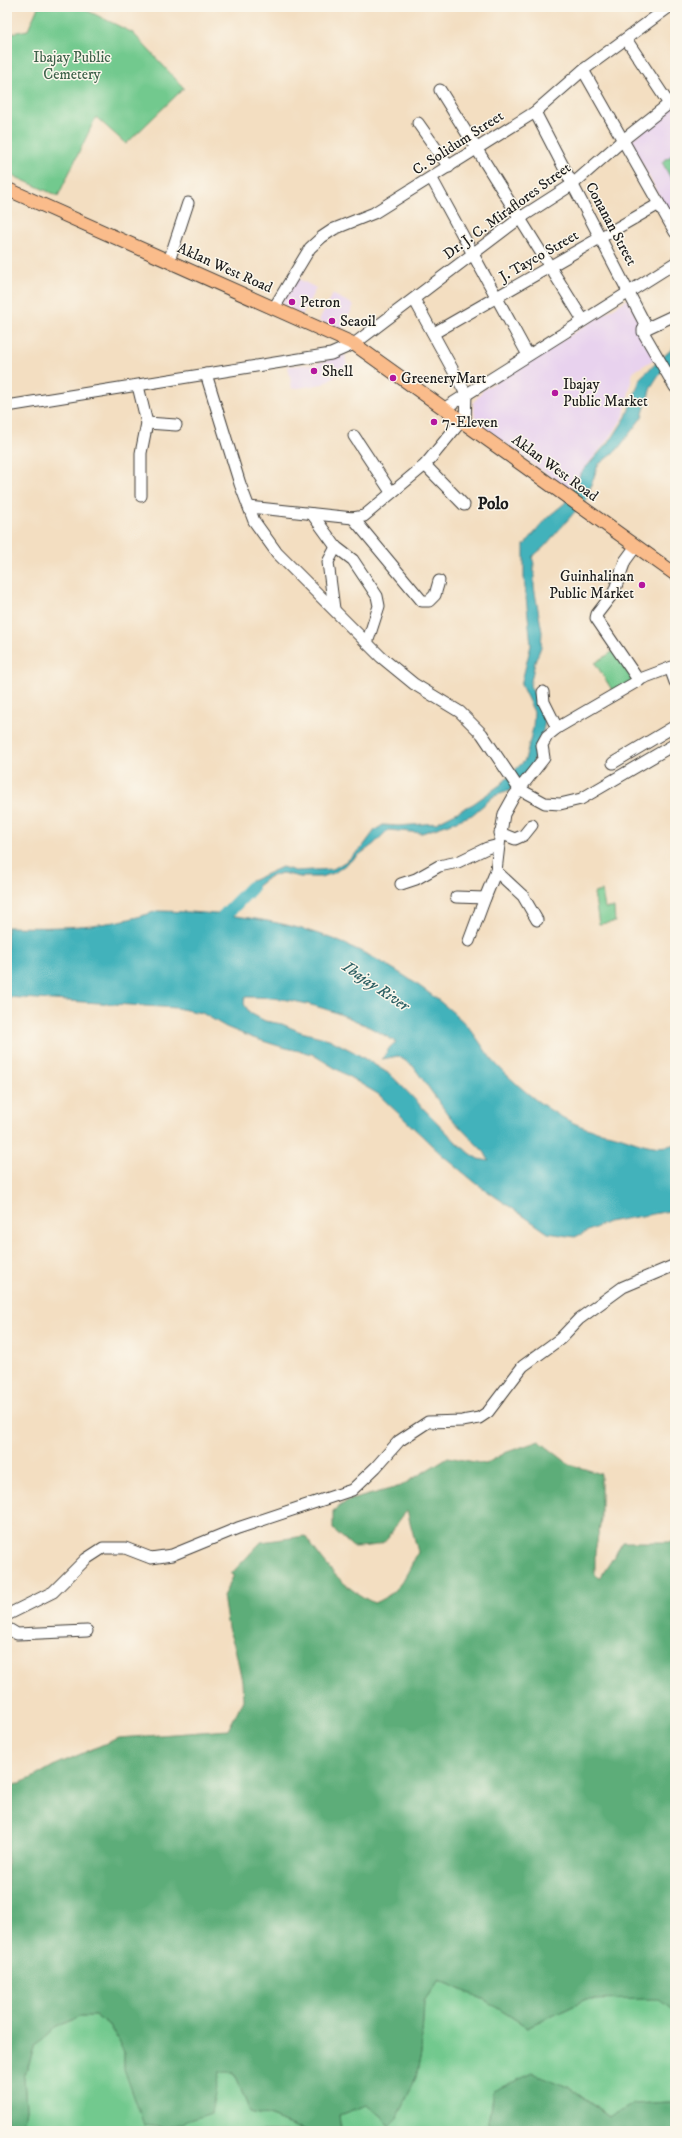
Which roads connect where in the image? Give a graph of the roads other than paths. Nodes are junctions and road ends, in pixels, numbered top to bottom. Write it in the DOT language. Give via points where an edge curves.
graph roads {
  1 [pos="669,7"];
  2 [pos="626,39"];
  3 [pos="583,70"];
  4 [pos="440,90"];
  5 [pos="672,101"];
  6 [pos="535,112"];
  7 [pos="418,123"];
  8 [pos="623,140"];
  9 [pos="477,149"];
  10 [pos="449,167"];
  11 [pos="432,178"];
  12 [pos="573,184"];
  13 [pos="7,189"];
  14 [pos="188,203"];
  15 [pos="659,204"];
  16 [pos="520,218"];
  17 [pos="675,232"];
  18 [pos="601,237"];
  19 [pos="473,254"];
  20 [pos="169,261"];
  21 [pos="675,262"];
  22 [pos="550,267"];
  23 [pos="630,291"];
  24 [pos="497,297"];
  25 [pos="414,299"];
  26 [pos="274,308"];
  27 [pos="675,315"];
  28 [pos="583,320"];
  29 [pos="647,328"];
  30 [pos="434,333"];
  31 [pos="354,344"];
  32 [pos="528,355"];
  33 [pos="206,374"];
  34 [pos="138,386"];
  35 [pos="675,387"];
  36 [pos="466,394"];
  37 [pos="7,406"];
  38 [pos="445,408"];
  39 [pos="464,421"];
  40 [pos="147,423"];
  41 [pos="176,425"];
  42 [pos="354,436"];
  43 [pos="425,465"];
  44 [pos="391,492"];
  45 [pos="140,496"];
  46 [pos="464,505"];
  47 [pos="249,507"];
  48 [pos="312,514"];
  49 [pos="353,518"];
  50 [pos="636,546"];
  51 [pos="336,548"];
  52 [pos="675,574"];
  53 [pos="439,581"];
  54 [pos="334,609"];
  55 [pos="367,643"];
  56 [pos="672,667"];
  57 [pos="639,681"];
  58 [pos="675,682"];
  59 [pos="544,692"];
  60 [pos="675,726"];
  61 [pos="557,728"];
  62 [pos="675,744"];
  63 [pos="613,763"];
  64 [pos="519,789"];
  65 [pos="532,825"];
  66 [pos="500,833"];
  67 [pos="500,845"];
  68 [pos="496,871"];
  69 [pos="401,884"];
  70 [pos="456,897"];
  71 [pos="485,898"];
  72 [pos="537,920"];
  73 [pos="469,941"];
  74 [pos="675,1265"];
  75 [pos="7,1615"];
  76 [pos="7,1628"];
  77 [pos="87,1631"];
  1 -- 2 [label="street, C. Solidum Street"];
  2 -- 3 [label="street, C. Solidum Street"];
  2 -- 5 [label="street"];
  3 -- 6 [label="street, C. Solidum Street"];
  3 -- 8 [label="street"];
  4 -- 9 [label="street"];
  5 -- 8 [label="street, Dr. J. C. Miraflores Street"];
  6 -- 9 [label="street, C. Solidum Street"];
  6 -- 12 [label="street, Conanan Street"];
  7 -- 10 [label="street"];
  8 -- 12 [label="street, Dr. J. C. Miraflores Street"];
  8 -- 15 [label="street"];
  9 -- 10 [label="street, C. Solidum Street"];
  9 -- 16 [label="street"];
  10 -- 11 [label="street, C. Solidum Street"];
  11 -- 19 [label="street"];
  11 -- 26 [label="street, C. Solidum Street" via="374,213 334,229 322,237 310,248"];
  12 -- 16 [label="street, Dr. J. C. Miraflores Street"];
  12 -- 18 [label="street, Conanan Street"];
  13 -- 20 [label="main road, Aklan West Road"];
  14 -- 20 [label="street"];
  15 -- 17 [label="street"];
  15 -- 18 [label="street, J. Tayco Street"];
  16 -- 19 [label="street, Dr. J. C. Miraflores Street"];
  16 -- 22 [label="street"];
  18 -- 22 [label="street, J. Tayco Street"];
  18 -- 23 [label="street, Conanan Street"];
  19 -- 24 [label="street"];
  19 -- 25 [label="street, Dr. J. C. Miraflores Street"];
  20 -- 26 [label="main road, Aklan West Road"];
  21 -- 23 [label="street"];
  22 -- 24 [label="street, J. Tayco Street"];
  22 -- 28 [label="street"];
  23 -- 28 [label="street"];
  23 -- 29 [label="street, Conanan Street"];
  24 -- 30 [label="street, J. Tayco Street"];
  24 -- 32 [label="street"];
  25 -- 30 [label="street"];
  25 -- 31 [label="street, Dr. J. C. Miraflores Street"];
  26 -- 31 [label="main road, Aklan West Road"];
  27 -- 29 [label="street"];
  28 -- 32 [label="street"];
  29 -- 35 [label="street, Conanan Street" via="642,332"];
  30 -- 36 [label="street"];
  31 -- 33 [label="street, Dr. J. C. Miraflores Street" via="331,354"];
  31 -- 38 [label="main road, Aklan West Road"];
  32 -- 36 [label="street"];
  33 -- 34 [label="street, Dr. J. C. Miraflores Street"];
  33 -- 47 [label="street"];
  34 -- 37 [label="street, Dr. J. C. Miraflores Street"];
  34 -- 40 [label="street"];
  36 -- 38 [label="street"];
  36 -- 39 [label="street"];
  38 -- 39 [label="main road, Aklan West Road"];
  39 -- 43 [label="street"];
  39 -- 50 [label="main road, Aklan West Road"];
  40 -- 41 [label="street"];
  40 -- 45 [label="street" via="140,453"];
  42 -- 44 [label="street"];
  43 -- 44 [label="street"];
  43 -- 46 [label="street"];
  44 -- 49 [label="street" via="364,516"];
  47 -- 48 [label="street"];
  47 -- 54 [label="street" via="254,521 278,553"];
  48 -- 49 [label="street"];
  48 -- 51 [label="street"];
  49 -- 53 [label="street" via="422,601 430,601 435,595"];
  50 -- 52 [label="main road, Aklan West Road"];
  50 -- 57 [label="street" via="625,561 614,592 596,618"];
  51 -- 54 [label="street" via="328,562"];
  51 -- 55 [label="street" via="353,560 377,596 378,606"];
  54 -- 55 [label="street"];
  55 -- 64 [label="street" via="380,657 414,684 460,712 482,734"];
  56 -- 57 [label="street"];
  56 -- 58 [label="street"];
  57 -- 61 [label="street"];
  59 -- 61 [label="street" via="544,702"];
  60 -- 63 [label="street"];
  61 -- 64 [label="street" via="542,742 544,758"];
  62 -- 64 [label="street" via="581,799 560,804 545,803"];
  64 -- 66 [label="street" via="504,814"];
  65 -- 66 [label="street" via="524,835 515,839"];
  66 -- 67 [label="street"];
  67 -- 68 [label="street"];
  67 -- 69 [label="street" via="487,848 458,862 439,866"];
  68 -- 71 [label="street"];
  68 -- 72 [label="street" via="523,896"];
  70 -- 71 [label="street"];
  71 -- 73 [label="street"];
  74 -- 75 [label="street" via="623,1287 579,1319 560,1339 523,1366 488,1412 479,1418 428,1422 398,1441 352,1490 238,1528 172,1555 150,1558 125,1548 103,1548 86,1559 53,1592"];
  76 -- 77 [label="street" via="17,1634"];
}
